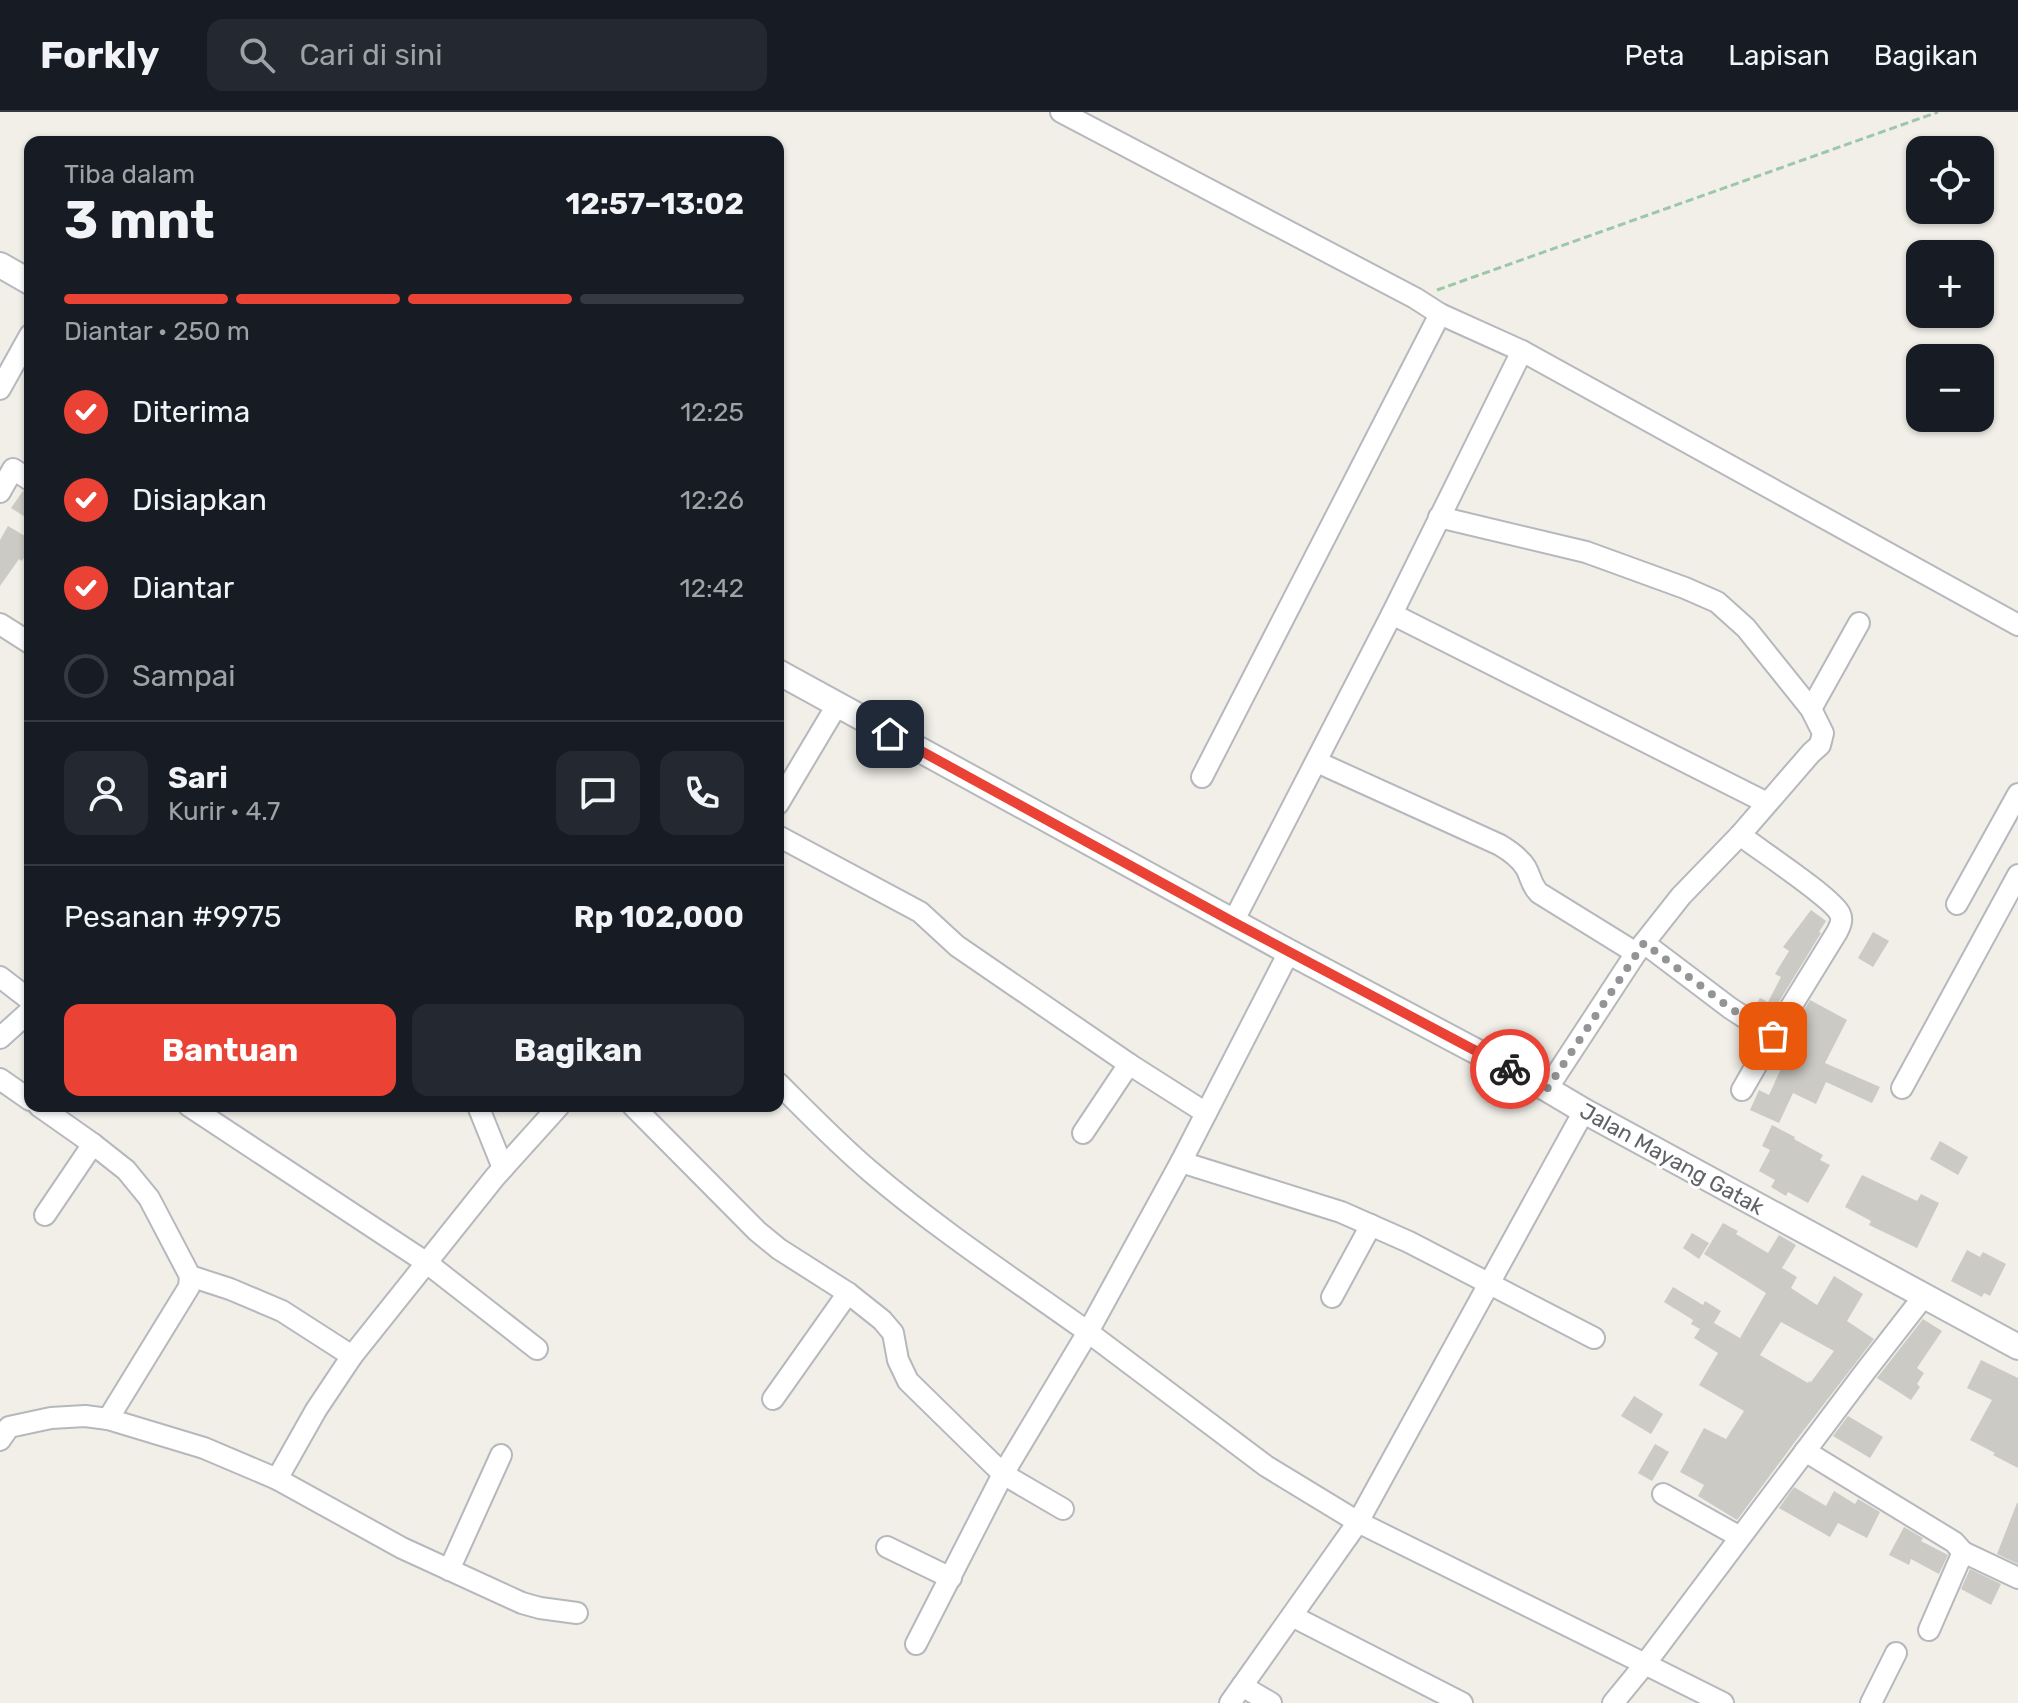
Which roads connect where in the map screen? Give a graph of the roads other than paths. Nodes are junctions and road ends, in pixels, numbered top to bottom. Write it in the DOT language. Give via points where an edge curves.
graph roads {
  1 [pos="1061,112"];
  2 [pos="0,265"];
  3 [pos="24,279"];
  4 [pos="1440,314"];
  5 [pos="24,346"];
  6 [pos="1522,351"];
  7 [pos="0,389"];
  8 [pos="14,470"];
  9 [pos="0,492"];
  10 [pos="1439,517"];
  11 [pos="1392,614"];
  12 [pos="1859,623"];
  13 [pos="0,624"];
  14 [pos="2018,625"];
  15 [pos="24,639"];
  16 [pos="784,675"];
  17 [pos="837,705"];
  18 [pos="1811,709"];
  19 [pos="1317,762"];
  20 [pos="1202,777"];
  21 [pos="784,794"];
  22 [pos="2018,794"];
  23 [pos="1767,803"];
  24 [pos="1740,835"];
  25 [pos="784,839"];
  26 [pos="2018,875"];
  27 [pos="1957,904"];
  28 [pos="1233,922"];
  29 [pos="1640,948"];
  30 [pos="1289,952"];
  31 [pos="0,977"];
  32 [pos="24,995"];
  33 [pos="24,1016"];
  34 [pos="1773,1036"];
  35 [pos="0,1038"];
  36 [pos="1129,1064"];
  37 [pos="0,1079"];
  38 [pos="1902,1088"];
  39 [pos="784,1089"];
  40 [pos="1547,1089"];
  41 [pos="1742,1090"];
  42 [pos="24,1096"];
  43 [pos="1584,1111"];
  44 [pos="48,1112"];
  45 [pos="198,1112"];
  46 [pos="480,1112"];
  47 [pos="554,1112"];
  48 [pos="639,1112"];
  49 [pos="1206,1113"];
  50 [pos="1083,1133"];
  51 [pos="93,1144"];
  52 [pos="1181,1162"];
  53 [pos="499,1173"];
  54 [pos="45,1215"];
  55 [pos="1371,1225"];
  56 [pos="427,1263"];
  57 [pos="190,1276"];
  58 [pos="1490,1284"];
  59 [pos="848,1293"];
  60 [pos="1924,1296"];
  61 [pos="1332,1297"];
  62 [pos="1088,1332"];
  63 [pos="1594,1338"];
  64 [pos="2018,1347"];
  65 [pos="537,1349"];
  66 [pos="352,1356"];
  67 [pos="773,1399"];
  68 [pos="108,1419"];
  69 [pos="3,1427"];
  70 [pos="1805,1451"];
  71 [pos="501,1455"];
  72 [pos="1003,1474"];
  73 [pos="277,1479"];
  74 [pos="1663,1494"];
  75 [pos="1063,1509"];
  76 [pos="1358,1522"];
  77 [pos="1740,1537"];
  78 [pos="887,1547"];
  79 [pos="1963,1552"];
  80 [pos="449,1570"];
  81 [pos="951,1578"];
  82 [pos="2018,1578"];
  83 [pos="577,1613"];
  84 [pos="1292,1616"];
  85 [pos="1929,1630"];
  86 [pos="916,1644"];
  87 [pos="1896,1653"];
  88 [pos="1645,1664"];
  89 [pos="1236,1695"];
  90 [pos="1271,1703"];
  91 [pos="1462,1703"];
  92 [pos="1613,1703"];
  93 [pos="1723,1703"];
  94 [pos="1871,1703"];
  1 -- 4 [label="street"];
  2 -- 3 [label="street"];
  4 -- 6 [label="street"];
  4 -- 20 [label="street"];
  5 -- 7 [label="street"];
  6 -- 10 [label="street"];
  6 -- 14 [label="street"];
  8 -- 9 [label="street"];
  10 -- 11 [label="street"];
  10 -- 18 [label="street" via="1586,552 1717,602 1746,628"];
  11 -- 19 [label="street"];
  11 -- 23 [label="street"];
  12 -- 18 [label="street"];
  13 -- 15 [label="street"];
  16 -- 17 [label="street, Jalan Mayang Gatak"];
  17 -- 21 [label="street"];
  17 -- 28 [label="street, Jalan Mayang Gatak"];
  18 -- 23 [label="street" via="1822,741"];
  19 -- 28 [label="street"];
  19 -- 29 [label="street" via="1500,845 1524,864 1539,893"];
  22 -- 27 [label="street"];
  23 -- 24 [label="street"];
  24 -- 29 [label="street"];
  24 -- 34 [label="street" via="1826,899 1841,917"];
  25 -- 36 [label="street" via="920,912 957,946"];
  26 -- 38 [label="street"];
  28 -- 30 [label="street, Jalan Mayang Gatak"];
  29 -- 34 [label="street"];
  29 -- 40 [label="street"];
  30 -- 40 [label="street, Jalan Mayang Gatak"];
  30 -- 49 [label="street"];
  31 -- 32 [label="street"];
  33 -- 35 [label="street"];
  34 -- 41 [label="street"];
  36 -- 49 [label="street"];
  36 -- 50 [label="street"];
  37 -- 42 [label="street"];
  39 -- 62 [label="street" via="872,1172"];
  40 -- 43 [label="street, Jalan Mayang Gatak"];
  43 -- 58 [label="street"];
  43 -- 60 [label="street, Jalan Mayang Gatak"];
  44 -- 51 [label="street"];
  45 -- 56 [label="street"];
  46 -- 53 [label="street"];
  47 -- 53 [label="street"];
  48 -- 59 [label="street" via="757,1231"];
  49 -- 52 [label="street"];
  51 -- 54 [label="street"];
  51 -- 57 [label="street" via="143,1189"];
  52 -- 55 [label="street"];
  52 -- 62 [label="street"];
  53 -- 56 [label="street"];
  55 -- 58 [label="street"];
  55 -- 61 [label="street"];
  56 -- 65 [label="street"];
  56 -- 66 [label="street"];
  57 -- 66 [label="street" via="282,1311"];
  57 -- 68 [label="street" via="189,1287"];
  58 -- 63 [label="street"];
  58 -- 76 [label="street"];
  59 -- 67 [label="street"];
  59 -- 72 [label="street" via="893,1333 908,1381"];
  60 -- 64 [label="street, Jalan Mayang Gatak"];
  60 -- 70 [label="street"];
  62 -- 72 [label="street"];
  62 -- 76 [label="street" via="1266,1466"];
  66 -- 73 [label="street"];
  68 -- 69 [label="street" via="69,1416"];
  68 -- 73 [label="street" via="204,1448"];
  70 -- 77 [label="street"];
  70 -- 79 [label="street"];
  71 -- 80 [label="street"];
  72 -- 75 [label="street"];
  72 -- 81 [label="street"];
  73 -- 80 [label="street"];
  74 -- 77 [label="street"];
  76 -- 84 [label="street"];
  76 -- 88 [label="street"];
  77 -- 88 [label="street"];
  78 -- 81 [label="street"];
  79 -- 82 [label="street"];
  79 -- 85 [label="street"];
  80 -- 83 [label="street" via="522,1603"];
  81 -- 86 [label="street"];
  84 -- 89 [label="street"];
  84 -- 91 [label="street"];
  87 -- 94 [label="street"];
  88 -- 92 [label="street"];
  88 -- 93 [label="street"];
  89 -- 90 [label="street"];
}
